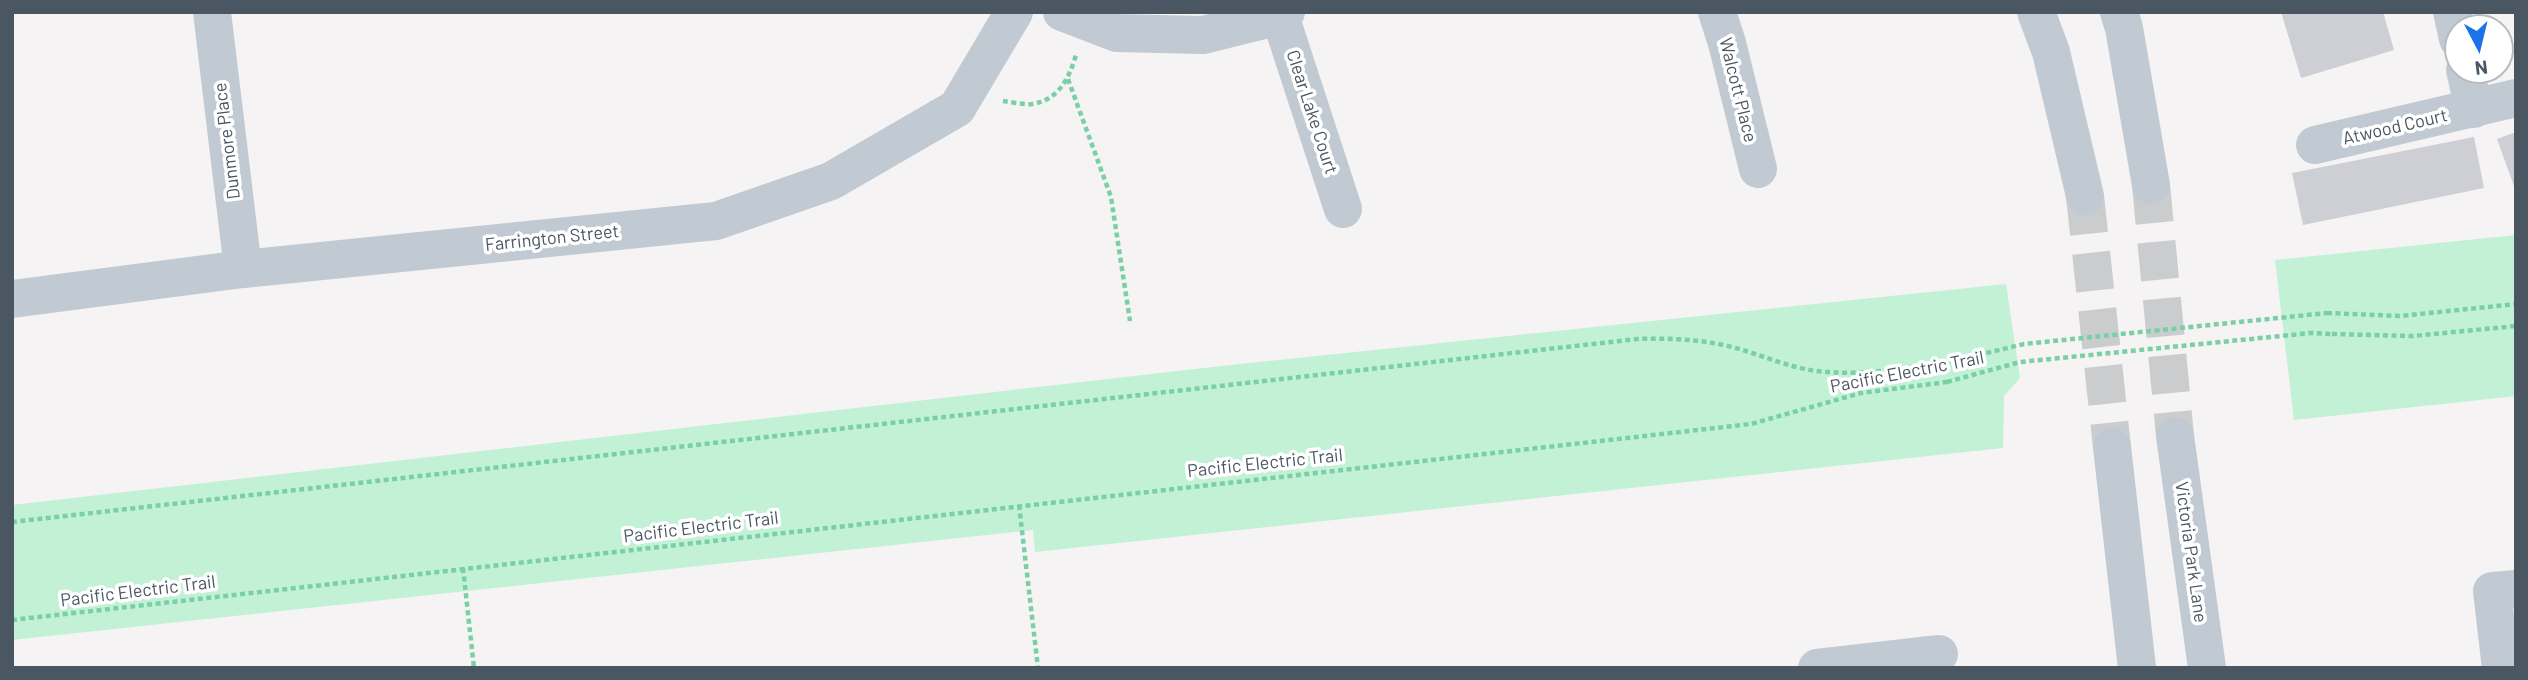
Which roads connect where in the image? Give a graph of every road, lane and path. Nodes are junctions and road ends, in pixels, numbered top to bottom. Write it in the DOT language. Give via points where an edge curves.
graph roads {
  1 [pos="212,12"];
  2 [pos="1014,12"];
  3 [pos="1062,12"];
  4 [pos="1717,12"];
  5 [pos="2036,12"];
  6 [pos="2119,12"];
  7 [pos="1283,14"];
  8 [pos="1076,55"];
  9 [pos="1068,79"];
  10 [pos="2468,84"];
  11 [pos="2516,98"];
  12 [pos="1002,101"];
  13 [pos="2474,109"];
  14 [pos="2315,145"];
  15 [pos="1758,169"];
  16 [pos="2151,185"];
  17 [pos="2085,196"];
  18 [pos="1343,209"];
  19 [pos="243,269"];
  20 [pos="12,299"];
  21 [pos="2516,304"];
  22 [pos="1130,321"];
  23 [pos="2516,326"];
  24 [pos="2175,436"];
  25 [pos="2112,447"];
  26 [pos="1019,505"];
  27 [pos="12,522"];
  28 [pos="463,568"];
  29 [pos="2504,590"];
  30 [pos="12,620"];
  31 [pos="1939,654"];
  32 [pos="474,668"];
  33 [pos="1038,668"];
  34 [pos="1817,668"];
  35 [pos="2137,668"];
  36 [pos="2207,668"];
  37 [pos="2501,668"];
  1 -- 19 [label="street, Dunmore Place"];
  2 -- 19 [label="street, Farrington Street" via="957,108 831,181 716,221"];
  3 -- 7 [label="street" via="1117,33 1203,35"];
  4 -- 15 [label="street, Walcott Place"];
  5 -- 17 [label="street" via="2051,52"];
  6 -- 16 [label="street"];
  7 -- 18 [label="street, Clear Lake Court"];
  8 -- 9 [label="path"];
  9 -- 12 [label="path" via="1052,96 1031,104"];
  9 -- 22 [label="path" via="1111,197"];
  10 -- 13 [label="street"];
  11 -- 13 [label="street, Atwood Court"];
  13 -- 14 [label="street, Atwood Court"];
  19 -- 20 [label="street, Farrington Street"];
  21 -- 27 [label="path, Pacific Electric Trail, bridge" via="2400,316 2327,313 2024,344 1945,363 1881,371 1826,372 1789,366 1729,346 1679,338 1637,338"];
  23 -- 26 [label="path, Pacific Electric Trail, bridge" via="2413,336 2311,333 2020,362 1947,382 1861,393 1751,424"];
  24 -- 36 [label="street, Victoria Park Lane"];
  25 -- 35 [label="street"];
  26 -- 28 [label="path, Pacific Electric Trail"];
  26 -- 33 [label="path"];
  28 -- 30 [label="path, Pacific Electric Trail"];
  28 -- 32 [label="path"];
  29 -- 37 [label="street"];
  31 -- 34 [label="street"];
}
